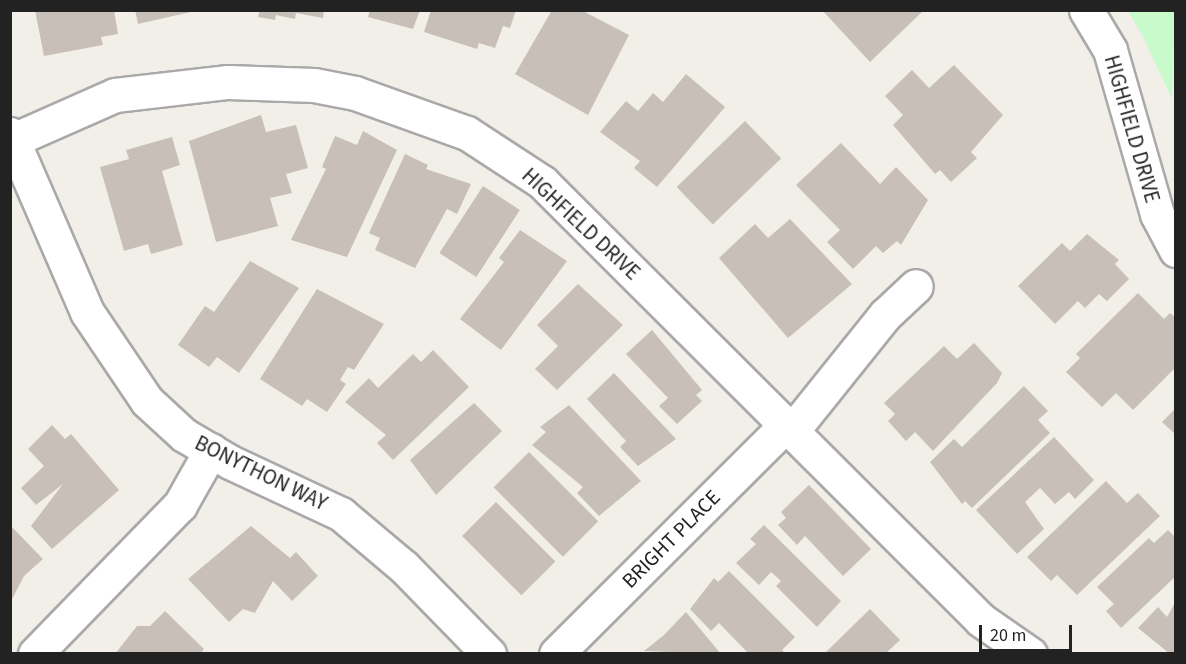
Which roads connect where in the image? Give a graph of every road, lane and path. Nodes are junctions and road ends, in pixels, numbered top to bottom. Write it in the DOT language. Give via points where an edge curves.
graph roads {
  1 [pos="1086,10"];
  2 [pos="12,137"];
  3 [pos="1176,250"];
  4 [pos="916,286"];
  5 [pos="789,428"];
  6 [pos="210,450"];
  7 [pos="10,650"];
  8 [pos="18,654"];
  9 [pos="35,654"];
  10 [pos="489,654"];
  11 [pos="556,654"];
  12 [pos="1030,654"];
  1 -- 3 [label="street, HIGHFIELD DRIVE" via="1110,50 1157,214"];
  2 -- 5 [label="street, HIGHFIELD DRIVE" via="116,95 173,86 314,85 397,105 467,133 542,182"];
  2 -- 6 [label="street, BONYTHON WAY" via="87,312 116,361 147,401"];
  4 -- 5 [label="street" via="885,315"];
  5 -- 11 [label="street, BRIGHT PLACE"];
  5 -- 12 [label="street, HIGHFIELD DRIVE" via="981,620"];
  6 -- 9 [label="street" via="180,505"];
  6 -- 10 [label="street, BONYTHON WAY" via="341,514 404,567"];
  7 -- 8 [label="street"];
}
